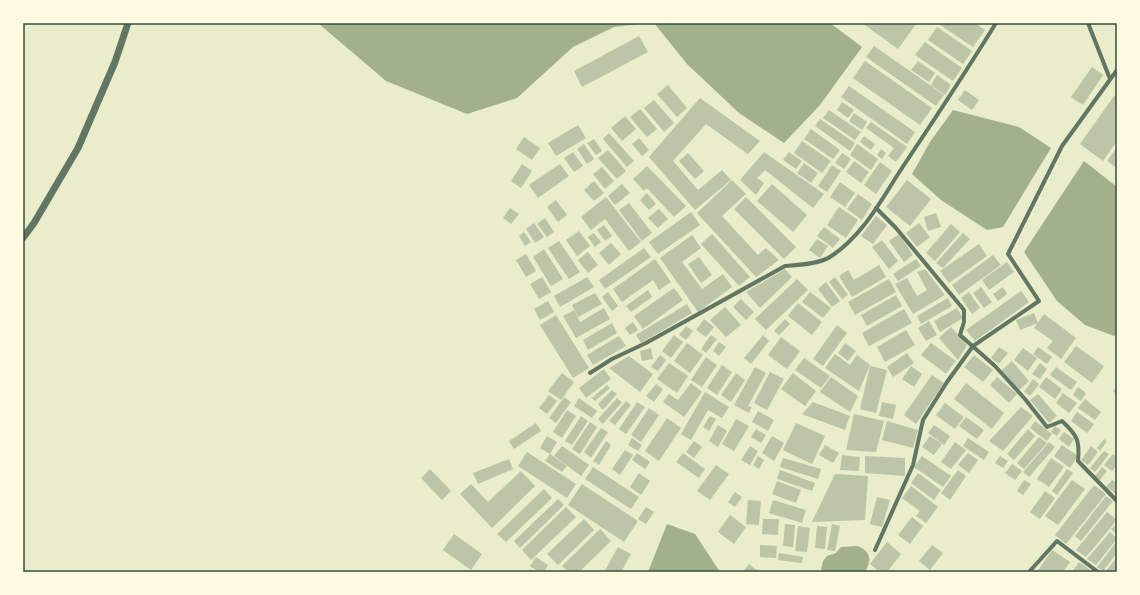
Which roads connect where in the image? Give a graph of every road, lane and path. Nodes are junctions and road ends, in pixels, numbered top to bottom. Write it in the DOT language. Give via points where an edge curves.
graph roads {
  1 [pos="128,23"];
  2 [pos="996,23"];
  3 [pos="1088,23"];
  4 [pos="1117,70"];
  5 [pos="1110,79"];
  6 [pos="876,208"];
  7 [pos="23,238"];
  8 [pos="973,346"];
  9 [pos="590,373"];
  10 [pos="1117,501"];
  11 [pos="875,550"];
  12 [pos="1029,572"];
  13 [pos="1098,572"];
  1 -- 7 [label="street" via="115,62 78,148"];
  2 -- 6 [label="street"];
  3 -- 5 [label="street"];
  4 -- 5 [label="street"];
  5 -- 8 [label="street" via="1062,146 1008,254 1039,301"];
  6 -- 8 [label="street" via="896,228 964,310 960,335"];
  6 -- 9 [label="street" via="852,239 829,258 785,266"];
  8 -- 10 [label="street" via="995,366 1047,427 1062,421 1073,432 1080,446 1078,461"];
  8 -- 11 [label="street" via="923,420 913,465"];
  12 -- 13 [label="street" via="1057,541"];
}
